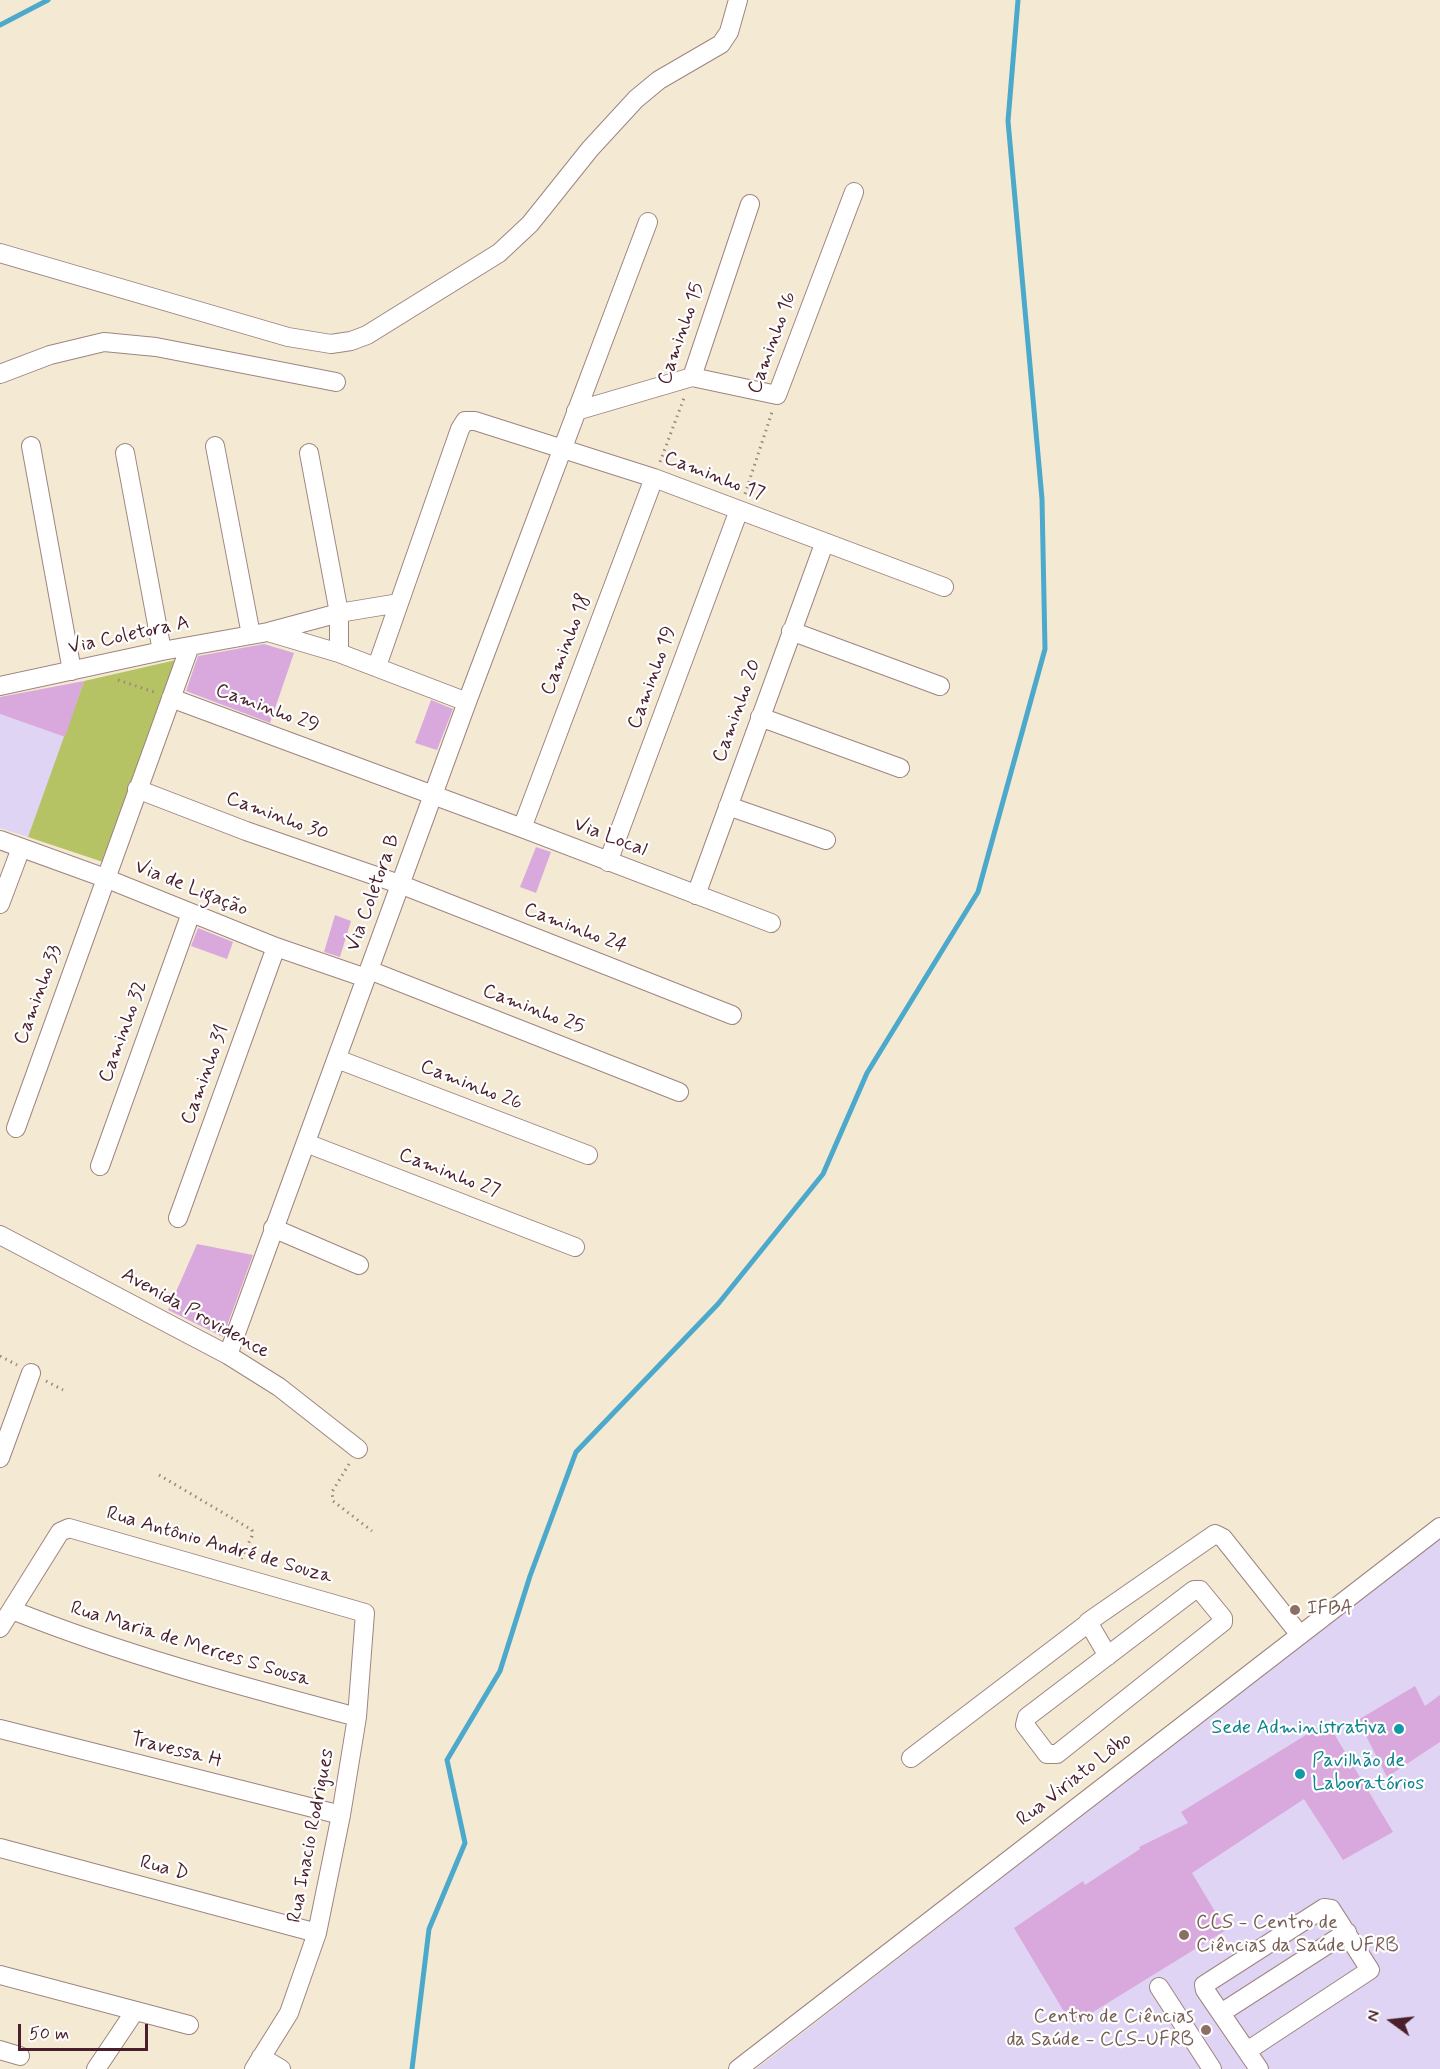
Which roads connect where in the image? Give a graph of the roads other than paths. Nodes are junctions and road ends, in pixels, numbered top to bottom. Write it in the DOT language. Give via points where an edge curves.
graph roads {
  1 [pos="738,0"];
  2 [pos="854,192"];
  3 [pos="750,204"];
  4 [pos="648,222"];
  5 [pos="0,253"];
  6 [pos="0,374"];
  7 [pos="692,377"];
  8 [pos="336,382"];
  9 [pos="576,411"];
  10 [pos="31,446"];
  11 [pos="215,446"];
  12 [pos="562,448"];
  13 [pos="125,453"];
  14 [pos="309,453"];
  15 [pos="654,478"];
  16 [pos="739,510"];
  17 [pos="824,544"];
  18 [pos="944,587"];
  19 [pos="399,603"];
  20 [pos="339,613"];
  21 [pos="791,631"];
  22 [pos="260,633"];
  23 [pos="190,646"];
  24 [pos="162,651"];
  25 [pos="339,653"];
  26 [pos="377,666"];
  27 [pos="72,671"];
  28 [pos="0,686"];
  29 [pos="940,686"];
  30 [pos="171,698"];
  31 [pos="467,702"];
  32 [pos="760,717"];
  33 [pos="900,768"];
  34 [pos="137,789"];
  35 [pos="433,795"];
  36 [pos="728,806"];
  37 [pos="522,828"];
  38 [pos="0,840"];
  39 [pos="826,840"];
  40 [pos="21,848"];
  41 [pos="608,862"];
  42 [pos="105,878"];
  43 [pos="402,885"];
  44 [pos="696,895"];
  45 [pos="0,904"];
  46 [pos="191,913"];
  47 [pos="771,924"];
  48 [pos="276,947"];
  49 [pos="368,974"];
  50 [pos="732,1015"];
  51 [pos="337,1059"];
  52 [pos="679,1092"];
  53 [pos="16,1128"];
  54 [pos="306,1143"];
  55 [pos="588,1155"];
  56 [pos="100,1166"];
  57 [pos="178,1218"];
  58 [pos="273,1228"];
  59 [pos="0,1235"];
  60 [pos="575,1247"];
  61 [pos="359,1265"];
  62 [pos="228,1354"];
  63 [pos="31,1373"];
  64 [pos="358,1449"];
  65 [pos="0,1458"];
  66 [pos="1440,1527"];
  67 [pos="12,1610"];
  68 [pos="365,1612"];
  69 [pos="1087,1624"];
  70 [pos="0,1628"];
  71 [pos="1300,1635"];
  72 [pos="1108,1656"];
  73 [pos="357,1718"];
  74 [pos="0,1729"];
  75 [pos="912,1758"];
  76 [pos="341,1815"];
  77 [pos="0,1848"];
  78 [pos="1347,1932"];
  79 [pos="317,1933"];
  80 [pos="0,1975"];
  81 [pos="1159,1987"];
  82 [pos="135,2011"];
  83 [pos="1221,2013"];
  84 [pos="189,2025"];
  85 [pos="0,2050"];
  86 [pos="1247,2051"];
  87 [pos="20,2055"];
  88 [pos="257,2063"];
  89 [pos="96,2069"];
  90 [pos="280,2069"];
  91 [pos="738,2069"];
  92 [pos="1212,2069"];
  93 [pos="1259,2069"];
  1 -- 5 [label="street" via="729,32 721,44 658,80 636,99 516,239 403,314 351,341 331,344 288,337"];
  2 -- 7 [label="street, Caminho 16" via="777,395"];
  3 -- 7 [label="street, Caminho 15"];
  4 -- 9 [label="street, Via Coletora B"];
  6 -- 8 [label="street" via="50,355 104,342 156,347"];
  7 -- 9 [label="street"];
  9 -- 12 [label="street, Via Coletora B"];
  10 -- 27 [label="street"];
  11 -- 22 [label="street"];
  12 -- 15 [label="street, Caminho 17"];
  12 -- 19 [label="street, Caminho 17" via="465,421"];
  12 -- 31 [label="street, Via Coletora B"];
  13 -- 24 [label="street"];
  14 -- 20 [label="street"];
  15 -- 16 [label="street, Caminho 17"];
  15 -- 37 [label="street, Caminho 18"];
  16 -- 17 [label="street, Caminho 17"];
  16 -- 41 [label="street, Caminho 19"];
  17 -- 18 [label="street, Caminho 17"];
  17 -- 21 [label="street, Caminho 20"];
  19 -- 20 [label="street, Via Coletora A"];
  19 -- 26 [label="street"];
  20 -- 22 [label="street, Via Coletora A"];
  20 -- 25 [label="street"];
  21 -- 29 [label="street"];
  21 -- 32 [label="street, Caminho 20"];
  22 -- 23 [label="street, Via Coletora A"];
  22 -- 25 [label="street, Via Coletora A"];
  23 -- 24 [label="street, Via Coletora A"];
  23 -- 30 [label="street, Caminho 33"];
  24 -- 27 [label="street, Via Coletora A"];
  25 -- 26 [label="street, Via Coletora A"];
  26 -- 31 [label="street, Via Coletora A"];
  27 -- 28 [label="street, Via Coletora A"];
  30 -- 34 [label="street, Caminho 33"];
  30 -- 35 [label="street, Caminho 29"];
  31 -- 35 [label="street, Via Coletora B"];
  32 -- 33 [label="street"];
  32 -- 36 [label="street, Caminho 20"];
  34 -- 42 [label="street, Caminho 33"];
  34 -- 43 [label="street, Caminho 30"];
  35 -- 37 [label="street, Via Local"];
  35 -- 43 [label="street, Via Coletora B"];
  36 -- 39 [label="street"];
  36 -- 44 [label="street, Caminho 20"];
  37 -- 41 [label="street, Via Local"];
  38 -- 40 [label="street, Via de Ligação"];
  40 -- 42 [label="street, Via de Ligação"];
  40 -- 45 [label="street"];
  41 -- 44 [label="street, Via Local"];
  42 -- 46 [label="street, Via de Ligação"];
  42 -- 53 [label="street, Caminho 33"];
  43 -- 49 [label="street, Via Coletora B"];
  43 -- 50 [label="street, Caminho 24"];
  44 -- 47 [label="street, Via Local"];
  46 -- 48 [label="street, Via de Ligação"];
  46 -- 56 [label="street, Caminho 32"];
  48 -- 49 [label="street, Via de Ligação"];
  48 -- 57 [label="street, Caminho 31"];
  49 -- 51 [label="street, Via Coletora B"];
  49 -- 52 [label="street, Caminho 25"];
  51 -- 54 [label="street, Via Coletora B"];
  51 -- 55 [label="street, Caminho 26"];
  54 -- 58 [label="street, Via Coletora B"];
  54 -- 60 [label="street, Caminho 27"];
  58 -- 61 [label="street"];
  58 -- 62 [label="street, Via Coletora B"];
  59 -- 62 [label="street, Avenida Providence"];
  62 -- 64 [label="street, Avenida Providence" via="279,1387"];
  63 -- 65 [label="street"];
  66 -- 71 [label="street, Rua Viriato Lôbo"];
  67 -- 68 [label="street, Rua Antônio André de Souza" via="64,1528"];
  67 -- 70 [label="street"];
  67 -- 73 [label="street, Rua Maria de Merces S Sousa" via="208,1677"];
  68 -- 73 [label="street, Rua Inacio Rodrigues"];
  69 -- 71 [label="street" via="1215,1534 1223,1538"];
  69 -- 72 [label="street"];
  69 -- 75 [label="street"];
  71 -- 91 [label="street, Rua Viriato Lôbo"];
  72 -- 72 [label="street" via="1196,1589 1224,1620 1057,1754 1049,1755 1025,1720"];
  73 -- 76 [label="street, Rua Inacio Rodrigues"];
  74 -- 76 [label="street, Travessa H"];
  76 -- 79 [label="street, Rua Inacio Rodrigues"];
  77 -- 79 [label="street, Rua D"];
  78 -- 83 [label="street"];
  78 -- 83 [label="street" via="1327,1907 1205,1984"];
  78 -- 86 [label="street" via="1370,1970"];
  79 -- 88 [label="street, Rua Inacio Rodrigues" via="289,2013"];
  80 -- 82 [label="street"];
  81 -- 92 [label="street"];
  82 -- 84 [label="street"];
  82 -- 89 [label="street"];
  83 -- 86 [label="street"];
  85 -- 87 [label="street"];
  86 -- 93 [label="street"];
  88 -- 90 [label="street"];
}
